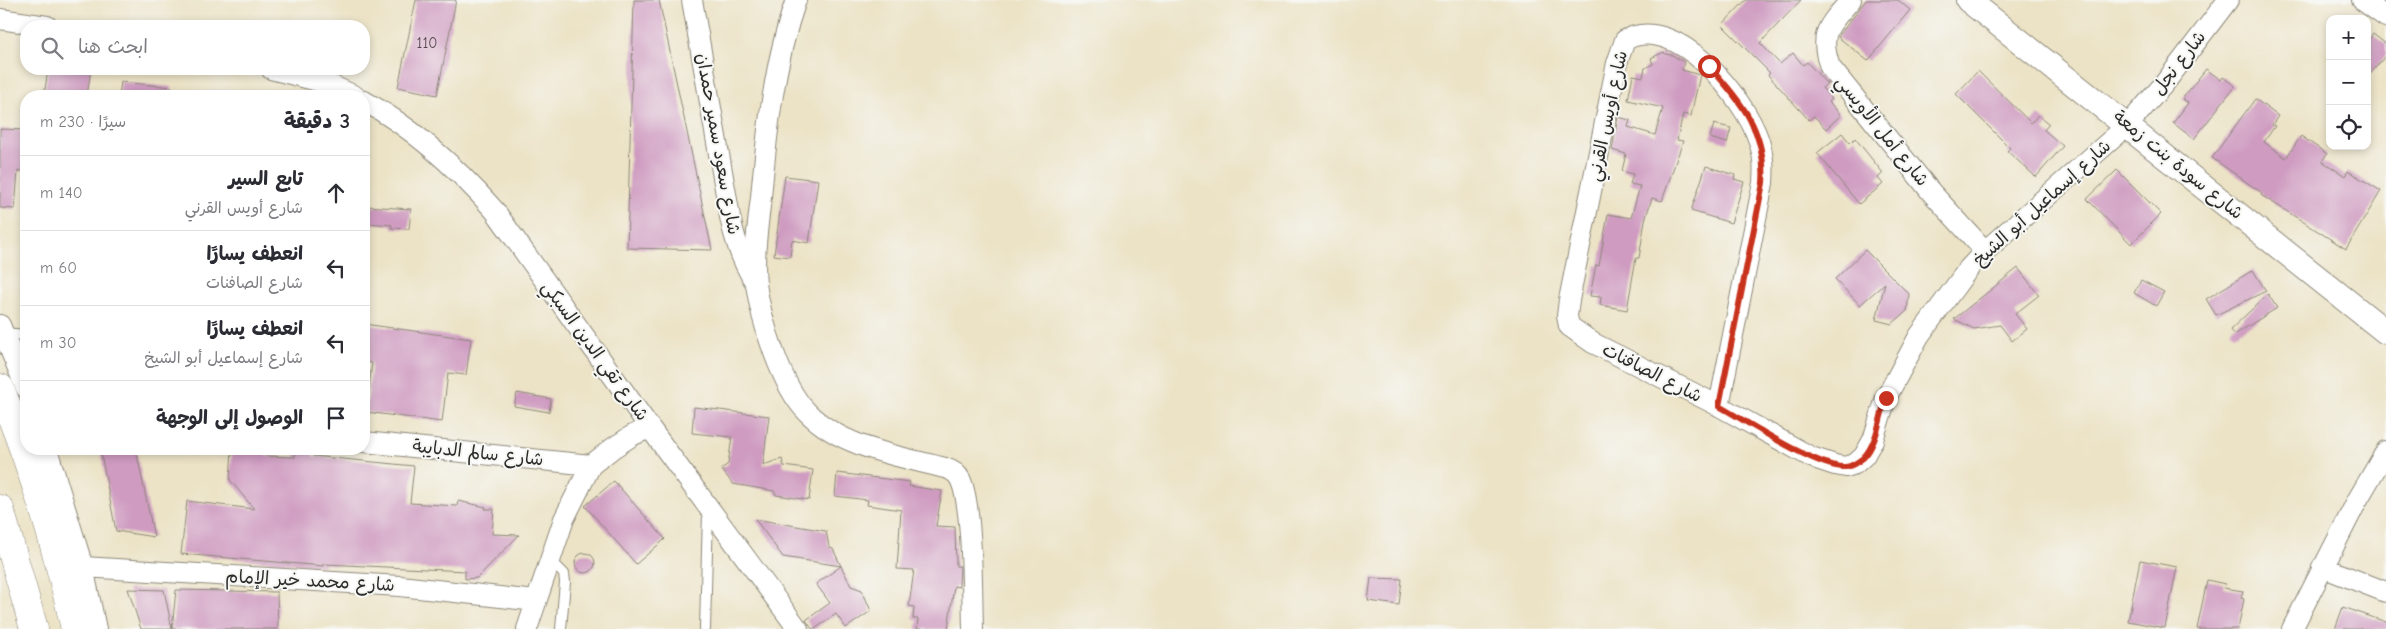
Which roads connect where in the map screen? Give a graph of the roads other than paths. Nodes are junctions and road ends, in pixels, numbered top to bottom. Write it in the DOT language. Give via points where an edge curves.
graph roads {
  1 [pos="692,0"];
  2 [pos="796,0"];
  3 [pos="1851,0"];
  4 [pos="1968,0"];
  5 [pos="2228,0"];
  6 [pos="2362,0"];
  7 [pos="2386,17"];
  8 [pos="0,19"];
  9 [pos="20,22"];
  10 [pos="295,75"];
  11 [pos="342,90"];
  12 [pos="370,104"];
  13 [pos="2128,125"];
  14 [pos="1985,251"];
  15 [pos="756,284"];
  16 [pos="1567,316"];
  17 [pos="2,329"];
  18 [pos="2386,332"];
  19 [pos="20,334"];
  20 [pos="20,373"];
  21 [pos="0,388"];
  22 [pos="1719,406"];
  23 [pos="650,428"];
  24 [pos="20,441"];
  25 [pos="370,443"];
  26 [pos="2386,451"];
  27 [pos="24,455"];
  28 [pos="49,455"];
  29 [pos="1856,464"];
  30 [pos="591,465"];
  31 [pos="708,508"];
  32 [pos="0,509"];
  33 [pos="549,560"];
  34 [pos="2322,567"];
  35 [pos="83,568"];
  36 [pos="2386,592"];
  37 [pos="536,601"];
  38 [pos="34,629"];
  39 [pos="75,629"];
  40 [pos="96,629"];
  41 [pos="527,629"];
  42 [pos="561,629"];
  43 [pos="705,629"];
  44 [pos="798,629"];
  45 [pos="973,629"];
  46 [pos="2292,629"];
  1 -- 15 [label="street, شارع سعود سمير حمدان" via="736,244"];
  2 -- 15 [label="street, شارع سعود سمير حمدان" via="777,69 769,124 759,216"];
  3 -- 14 [label="street, شارع أمل الأويسي" via="1834,19 1824,38 1824,51 1830,67 1931,192"];
  4 -- 13 [label="street, شارع سودة بنت زمعة"];
  5 -- 13 [label="street, شارع نجل"];
  6 -- 7 [label="street"];
  8 -- 9 [label="street"];
  10 -- 11 [label="street"];
  12 -- 23 [label="street, شارع تقي الدين السبكي" via="442,156 483,197"];
  13 -- 14 [label="street, شارع إسماعيل أبو الشيخ"];
  13 -- 18 [label="street, شارع سودة بنت زمعة"];
  14 -- 29 [label="street, شارع إسماعيل أبو الشيخ" via="1919,336 1886,398 1873,440"];
  15 -- 45 [label="street, شارع سعود سمير حمدان" via="786,384 807,413 854,443 954,471 960,479 966,503"];
  16 -- 22 [label="street, شارع الصافنات" via="1569,326 1577,334"];
  16 -- 22 [label="street, شارع أويس القرني" via="1620,51 1625,40 1636,34 1653,34 1693,54 1724,82 1749,118 1765,161"];
  17 -- 19 [label="lane"];
  17 -- 20 [label="street"];
  21 -- 24 [label="highway"];
  22 -- 29 [label="street, شارع الصافنات" via="1811,457 1846,467"];
  23 -- 30 [label="street" via="632,435"];
  23 -- 31 [label="street, شارع تقي الدين السبكي"];
  25 -- 30 [label="street, شارع سالم الدبايبة"];
  26 -- 34 [label="street"];
  27 -- 39 [label="highway" via="56,552"];
  28 -- 35 [label="street"];
  30 -- 33 [label="street" via="564,519"];
  31 -- 43 [label="lane"];
  31 -- 44 [label="street, شارع تقي الدين السبكي"];
  32 -- 38 [label="highway"];
  33 -- 37 [label="street"];
  33 -- 42 [label="lane" via="564,574"];
  34 -- 36 [label="street"];
  34 -- 46 [label="street"];
  35 -- 37 [label="street, شارع محمد خير الإمام" via="400,586"];
  35 -- 40 [label="street"];
  37 -- 41 [label="street"];
}
